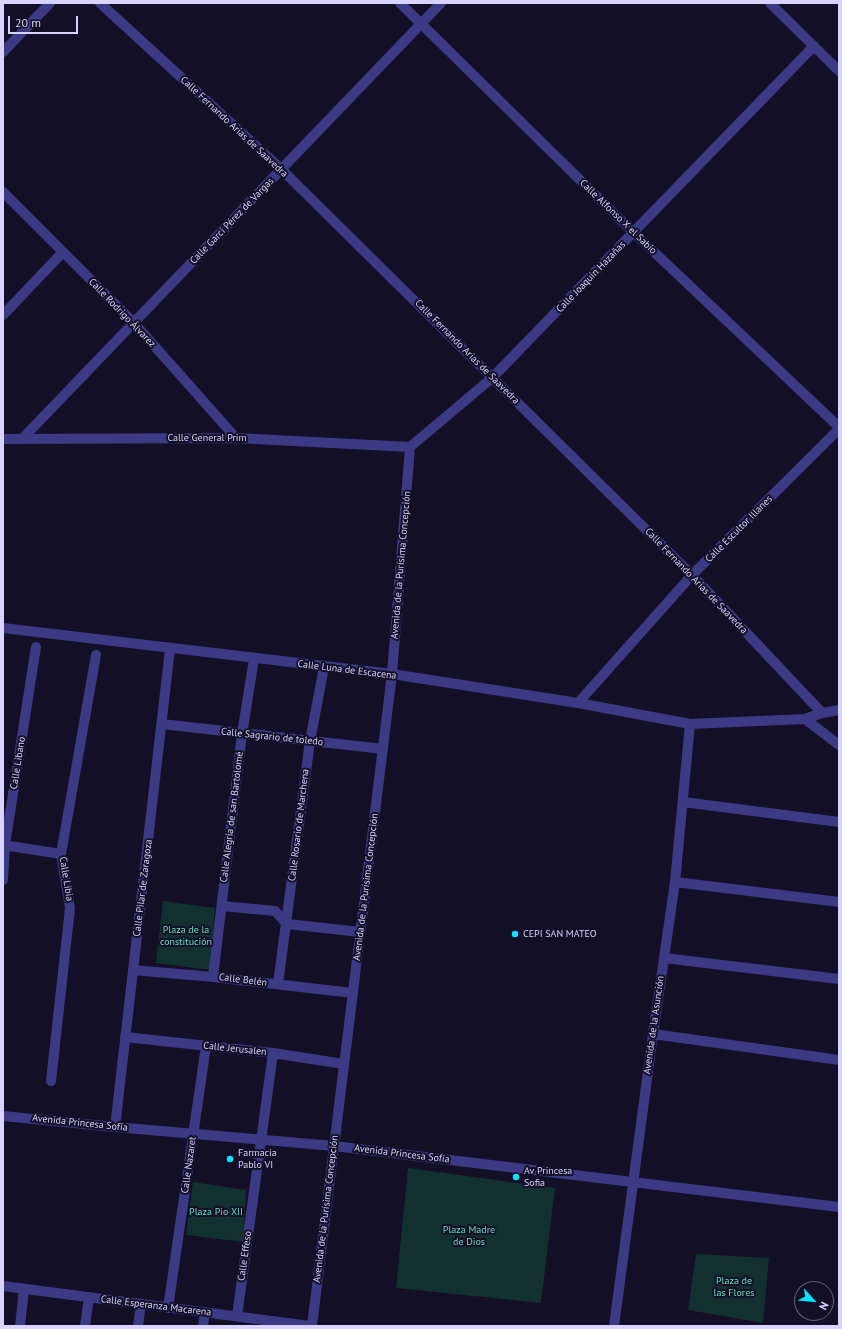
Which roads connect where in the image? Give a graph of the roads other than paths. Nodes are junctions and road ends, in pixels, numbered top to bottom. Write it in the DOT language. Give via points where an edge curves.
graph roads {
  1 [pos="50,3"];
  2 [pos="100,3"];
  3 [pos="400,3"];
  4 [pos="441,3"];
  5 [pos="770,3"];
  6 [pos="422,23"];
  7 [pos="814,46"];
  8 [pos="3,52"];
  9 [pos="839,71"];
  10 [pos="281,169"];
  11 [pos="3,192"];
  12 [pos="634,233"];
  13 [pos="63,252"];
  14 [pos="3,315"];
  15 [pos="134,322"];
  16 [pos="492,378"];
  17 [pos="839,428"];
  18 [pos="22,438"];
  19 [pos="236,438"];
  20 [pos="3,439"];
  21 [pos="410,447"];
  22 [pos="692,575"];
  23 [pos="3,628"];
  24 [pos="36,647"];
  25 [pos="170,649"];
  26 [pos="96,655"];
  27 [pos="254,659"];
  28 [pos="324,667"];
  29 [pos="392,674"];
  30 [pos="578,703"];
  31 [pos="839,710"];
  32 [pos="822,713"];
  33 [pos="805,719"];
  34 [pos="162,724"];
  35 [pos="690,724"];
  36 [pos="242,734"];
  37 [pos="310,741"];
  38 [pos="839,744"];
  39 [pos="383,749"];
  40 [pos="683,802"];
  41 [pos="839,822"];
  42 [pos="4,844"];
  43 [pos="61,854"];
  44 [pos="3,880"];
  45 [pos="675,882"];
  46 [pos="839,902"];
  47 [pos="222,906"];
  48 [pos="287,924"];
  49 [pos="360,932"];
  50 [pos="664,958"];
  51 [pos="134,970"];
  52 [pos="213,976"];
  53 [pos="839,979"];
  54 [pos="278,984"];
  55 [pos="353,993"];
  56 [pos="653,1034"];
  57 [pos="126,1037"];
  58 [pos="206,1046"];
  59 [pos="273,1053"];
  60 [pos="839,1060"];
  61 [pos="344,1064"];
  62 [pos="51,1081"];
  63 [pos="3,1116"];
  64 [pos="115,1127"];
  65 [pos="193,1134"];
  66 [pos="260,1140"];
  67 [pos="334,1146"];
  68 [pos="634,1182"];
  69 [pos="839,1207"];
  70 [pos="3,1286"];
  71 [pos="24,1289"];
  72 [pos="89,1297"];
  73 [pos="141,1304"];
  74 [pos="168,1308"];
  75 [pos="205,1312"];
  76 [pos="237,1316"];
  77 [pos="257,1323"];
  78 [pos="20,1326"];
  79 [pos="85,1326"];
  80 [pos="138,1326"];
  81 [pos="203,1326"];
  82 [pos="311,1326"];
  83 [pos="614,1326"];
  1 -- 8 [label="street"];
  2 -- 10 [label="street, Calle Fernando Arias de Saavedra"];
  3 -- 6 [label="street, Calle Alfonso X el Sabio"];
  4 -- 6 [label="street, Calle Garci Pérez de Vargas"];
  5 -- 7 [label="street"];
  6 -- 10 [label="street, Calle Garci Pérez de Vargas"];
  6 -- 12 [label="street, Calle Alfonso X el Sabio"];
  7 -- 9 [label="street"];
  7 -- 12 [label="street, Calle Joaquín Hazañas"];
  10 -- 15 [label="street, Calle Garci Pérez de Vargas"];
  10 -- 16 [label="street, Calle Fernando Arias de Saavedra"];
  11 -- 13 [label="street, Calle Rodrigo Álvarez"];
  12 -- 16 [label="street, Calle Joaquín Hazañas"];
  12 -- 17 [label="street, Calle Alfonso X el Sabio"];
  13 -- 14 [label="street"];
  13 -- 15 [label="street, Calle Rodrigo Álvarez"];
  15 -- 18 [label="street, Calle Garci Pérez de Vargas"];
  15 -- 19 [label="street, Calle Rodrigo Álvarez"];
  16 -- 21 [label="street, Calle Joaquín Hazañas"];
  16 -- 22 [label="street, Calle Fernando Arias de Saavedra"];
  17 -- 22 [label="street, Calle Escultor Illanes"];
  18 -- 19 [label="street, Calle General Prim"];
  18 -- 20 [label="street, Calle General Prim"];
  19 -- 21 [label="street, Calle General Prim"];
  21 -- 29 [label="street, Avenida de la Purísima Concepción"];
  22 -- 30 [label="street, Calle Escultor Illanes"];
  22 -- 32 [label="street, Calle Fernando Arias de Saavedra"];
  23 -- 25 [label="street, Calle Luna de Escacena"];
  24 -- 42 [label="street, Calle Libano"];
  25 -- 27 [label="street, Calle Luna de Escacena"];
  25 -- 34 [label="street, Calle Pilar de Zaragoza"];
  26 -- 43 [label="street, Calle Libia"];
  27 -- 28 [label="street, Calle Luna de Escacena"];
  27 -- 36 [label="street, Calle Alegria de san Bartolomé"];
  28 -- 29 [label="street, Calle Luna de Escacena"];
  28 -- 37 [label="street, Calle Rosario de Marchena"];
  29 -- 30 [label="street, Calle Luna de Escacena"];
  29 -- 39 [label="street, Avenida de la Purísima Concepción"];
  30 -- 35 [label="street, Calle Luna de Escacena"];
  31 -- 32 [label="street, Calle Luna de Escacena"];
  32 -- 33 [label="street, Calle Luna de Escacena"];
  33 -- 35 [label="street, Calle Luna de Escacena"];
  33 -- 38 [label="street"];
  34 -- 36 [label="street, Calle Sagrario de toledo"];
  34 -- 51 [label="street, Calle Pilar de Zaragoza"];
  35 -- 40 [label="street, Avenida de la Asunción"];
  36 -- 37 [label="street, Calle Sagrario de toledo"];
  36 -- 47 [label="street, Calle Alegria de san Bartolomé"];
  37 -- 39 [label="street, Calle Sagrario de toledo"];
  37 -- 48 [label="street, Calle Rosario de Marchena"];
  39 -- 49 [label="street, Avenida de la Purísima Concepción"];
  40 -- 41 [label="street"];
  40 -- 45 [label="street, Avenida de la Asunción"];
  42 -- 43 [label="street"];
  42 -- 44 [label="street, Calle Libano"];
  43 -- 62 [label="street, Calle Libia" via="70,908"];
  45 -- 46 [label="street"];
  45 -- 50 [label="street, Avenida de la Asunción"];
  47 -- 48 [label="street" via="275,911"];
  47 -- 52 [label="street, Calle Alegria de san Bartolomé"];
  48 -- 49 [label="street"];
  48 -- 54 [label="street, Calle Rosario de Marchena"];
  49 -- 55 [label="street, Avenida de la Purísima Concepción"];
  50 -- 53 [label="street"];
  50 -- 56 [label="street, Avenida de la Asunción"];
  51 -- 52 [label="street, Calle Belén"];
  51 -- 57 [label="street, Calle Pilar de Zaragoza"];
  52 -- 54 [label="street, Calle Belén"];
  54 -- 55 [label="street, Calle Belén"];
  55 -- 61 [label="street, Avenida de la Purísima Concepción"];
  56 -- 60 [label="street"];
  56 -- 68 [label="street, Avenida de la Asunción"];
  57 -- 58 [label="street, Calle Jerusalen"];
  57 -- 64 [label="street, Calle Pilar de Zaragoza"];
  58 -- 59 [label="street, Calle Jerusalen"];
  58 -- 65 [label="street, Calle Nazaret"];
  59 -- 61 [label="street, Calle Jerusalen"];
  59 -- 66 [label="street, Calle Effeso"];
  61 -- 67 [label="street, Avenida de la Purísima Concepción"];
  63 -- 64 [label="street, Avenida Princesa Sofía"];
  64 -- 65 [label="street, Avenida Princesa Sofía"];
  65 -- 66 [label="street, Avenida Princesa Sofía"];
  65 -- 74 [label="street, Calle Nazaret"];
  66 -- 67 [label="street, Avenida Princesa Sofía"];
  66 -- 76 [label="street, Calle Effeso"];
  67 -- 68 [label="street, Avenida Princesa Sofía"];
  67 -- 82 [label="street, Avenida de la Purísima Concepción"];
  68 -- 69 [label="street, Avenida Princesa Sofía"];
  68 -- 83 [label="street, Avenida de la Asunción"];
  70 -- 71 [label="street, Calle Esperanza Macarena"];
  71 -- 72 [label="street, Calle Esperanza Macarena"];
  71 -- 78 [label="street"];
  72 -- 73 [label="street, Calle Esperanza Macarena"];
  72 -- 79 [label="street"];
  73 -- 74 [label="street, Calle Esperanza Macarena"];
  73 -- 80 [label="street"];
  74 -- 75 [label="street, Calle Esperanza Macarena"];
  75 -- 76 [label="street, Calle Esperanza Macarena"];
  75 -- 81 [label="street"];
  76 -- 77 [label="street, Calle Esperanza Macarena"];
  77 -- 82 [label="street, Calle Esperanza Macarena"];
}
